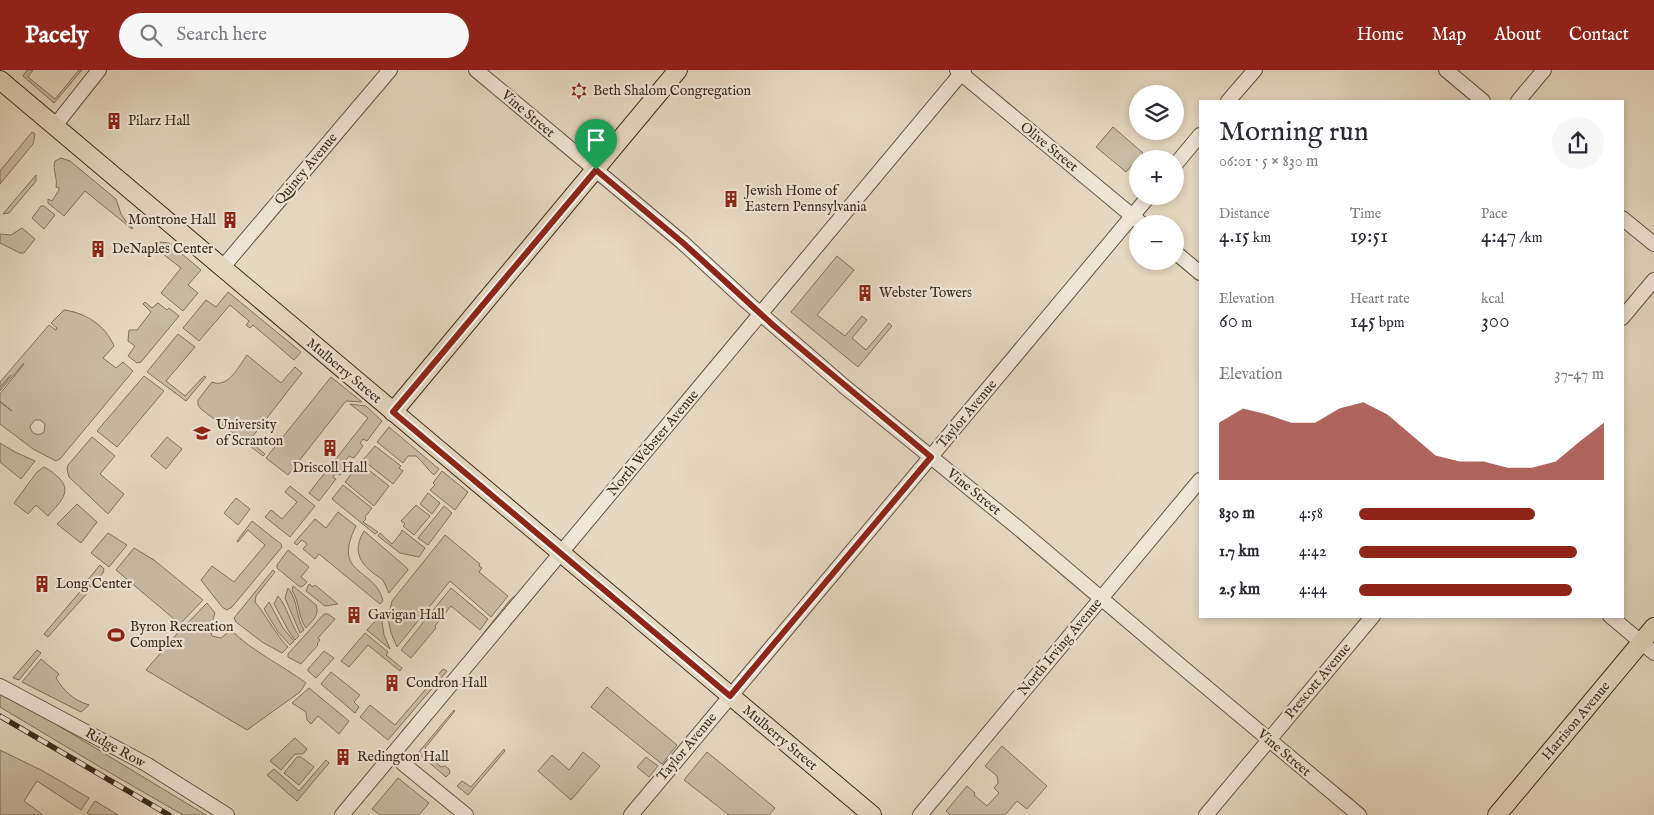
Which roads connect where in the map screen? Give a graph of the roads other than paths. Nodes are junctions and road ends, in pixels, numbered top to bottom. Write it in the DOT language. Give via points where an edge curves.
graph roads {
  1 [pos="99,70"];
  2 [pos="390,70"];
  3 [pos="476,70"];
  4 [pos="678,70"];
  5 [pos="1254,70"];
  6 [pos="1446,70"];
  7 [pos="1544,70"];
  8 [pos="961,71"];
  9 [pos="0,80"];
  10 [pos="1229,100"];
  11 [pos="1482,100"];
  12 [pos="1519,100"];
  13 [pos="54,126"];
  14 [pos="1199,136"];
  15 [pos="1184,154"];
  16 [pos="596,170"];
  17 [pos="1131,215"];
  18 [pos="1624,220"];
  19 [pos="1129,229"];
  20 [pos="1654,244"];
  21 [pos="1184,260"];
  22 [pos="222,268"];
  23 [pos="1199,272"];
  24 [pos="1654,280"];
  25 [pos="761,314"];
  26 [pos="1624,316"];
  27 [pos="393,412"];
  28 [pos="931,457"];
  29 [pos="1199,481"];
  30 [pos="560,554"];
  31 [pos="1100,598"];
  32 [pos="1371,618"];
  33 [pos="1612,618"];
  34 [pos="1654,628"];
  35 [pos="1648,647"];
  36 [pos="0,686"];
  37 [pos="730,696"];
  38 [pos="1269,740"];
  39 [pos="393,754"];
  40 [pos="227,815"];
  41 [pos="342,815"];
  42 [pos="466,815"];
  43 [pos="630,815"];
  44 [pos="872,815"];
  45 [pos="920,815"];
  46 [pos="1206,815"];
  47 [pos="1359,815"];
  48 [pos="1497,815"];
  1 -- 13 [label="street"];
  2 -- 22 [label="street, Quincy Avenue"];
  3 -- 16 [label="street, Vine Street"];
  4 -- 16 [label="main road"];
  5 -- 10 [label="street"];
  6 -- 11 [label="street"];
  7 -- 12 [label="street"];
  8 -- 17 [label="street, Olive Street"];
  8 -- 25 [label="street, North Webster Avenue"];
  9 -- 13 [label="main road, Mulberry Street"];
  13 -- 22 [label="main road, Mulberry Street"];
  14 -- 15 [label="street"];
  16 -- 25 [label="street, Vine Street"];
  16 -- 27 [label="main road"];
  18 -- 20 [label="street"];
  19 -- 28 [label="street, Taylor Avenue"];
  21 -- 23 [label="street"];
  22 -- 27 [label="main road, Mulberry Street"];
  24 -- 26 [label="street"];
  25 -- 28 [label="street, Vine Street"];
  25 -- 30 [label="street, North Webster Avenue"];
  27 -- 30 [label="main road, Mulberry Street"];
  28 -- 31 [label="street, Vine Street"];
  28 -- 37 [label="street, Taylor Avenue"];
  29 -- 31 [label="street, North Irving Avenue"];
  30 -- 37 [label="main road, Mulberry Street"];
  30 -- 39 [label="street, North Webster Avenue"];
  31 -- 38 [label="street, Vine Street"];
  31 -- 45 [label="street, North Irving Avenue"];
  32 -- 38 [label="street, Prescott Avenue"];
  33 -- 35 [label="street"];
  34 -- 35 [label="main road, Harrison Avenue"];
  35 -- 48 [label="main road, Harrison Avenue"];
  36 -- 40 [label="street, Ridge Row" via="146,764"];
  37 -- 43 [label="street, Taylor Avenue"];
  37 -- 44 [label="main road, Mulberry Street"];
  38 -- 46 [label="street, Prescott Avenue"];
  38 -- 47 [label="street, Vine Street"];
  39 -- 41 [label="street, North Webster Avenue"];
  39 -- 42 [label="street"];
}
